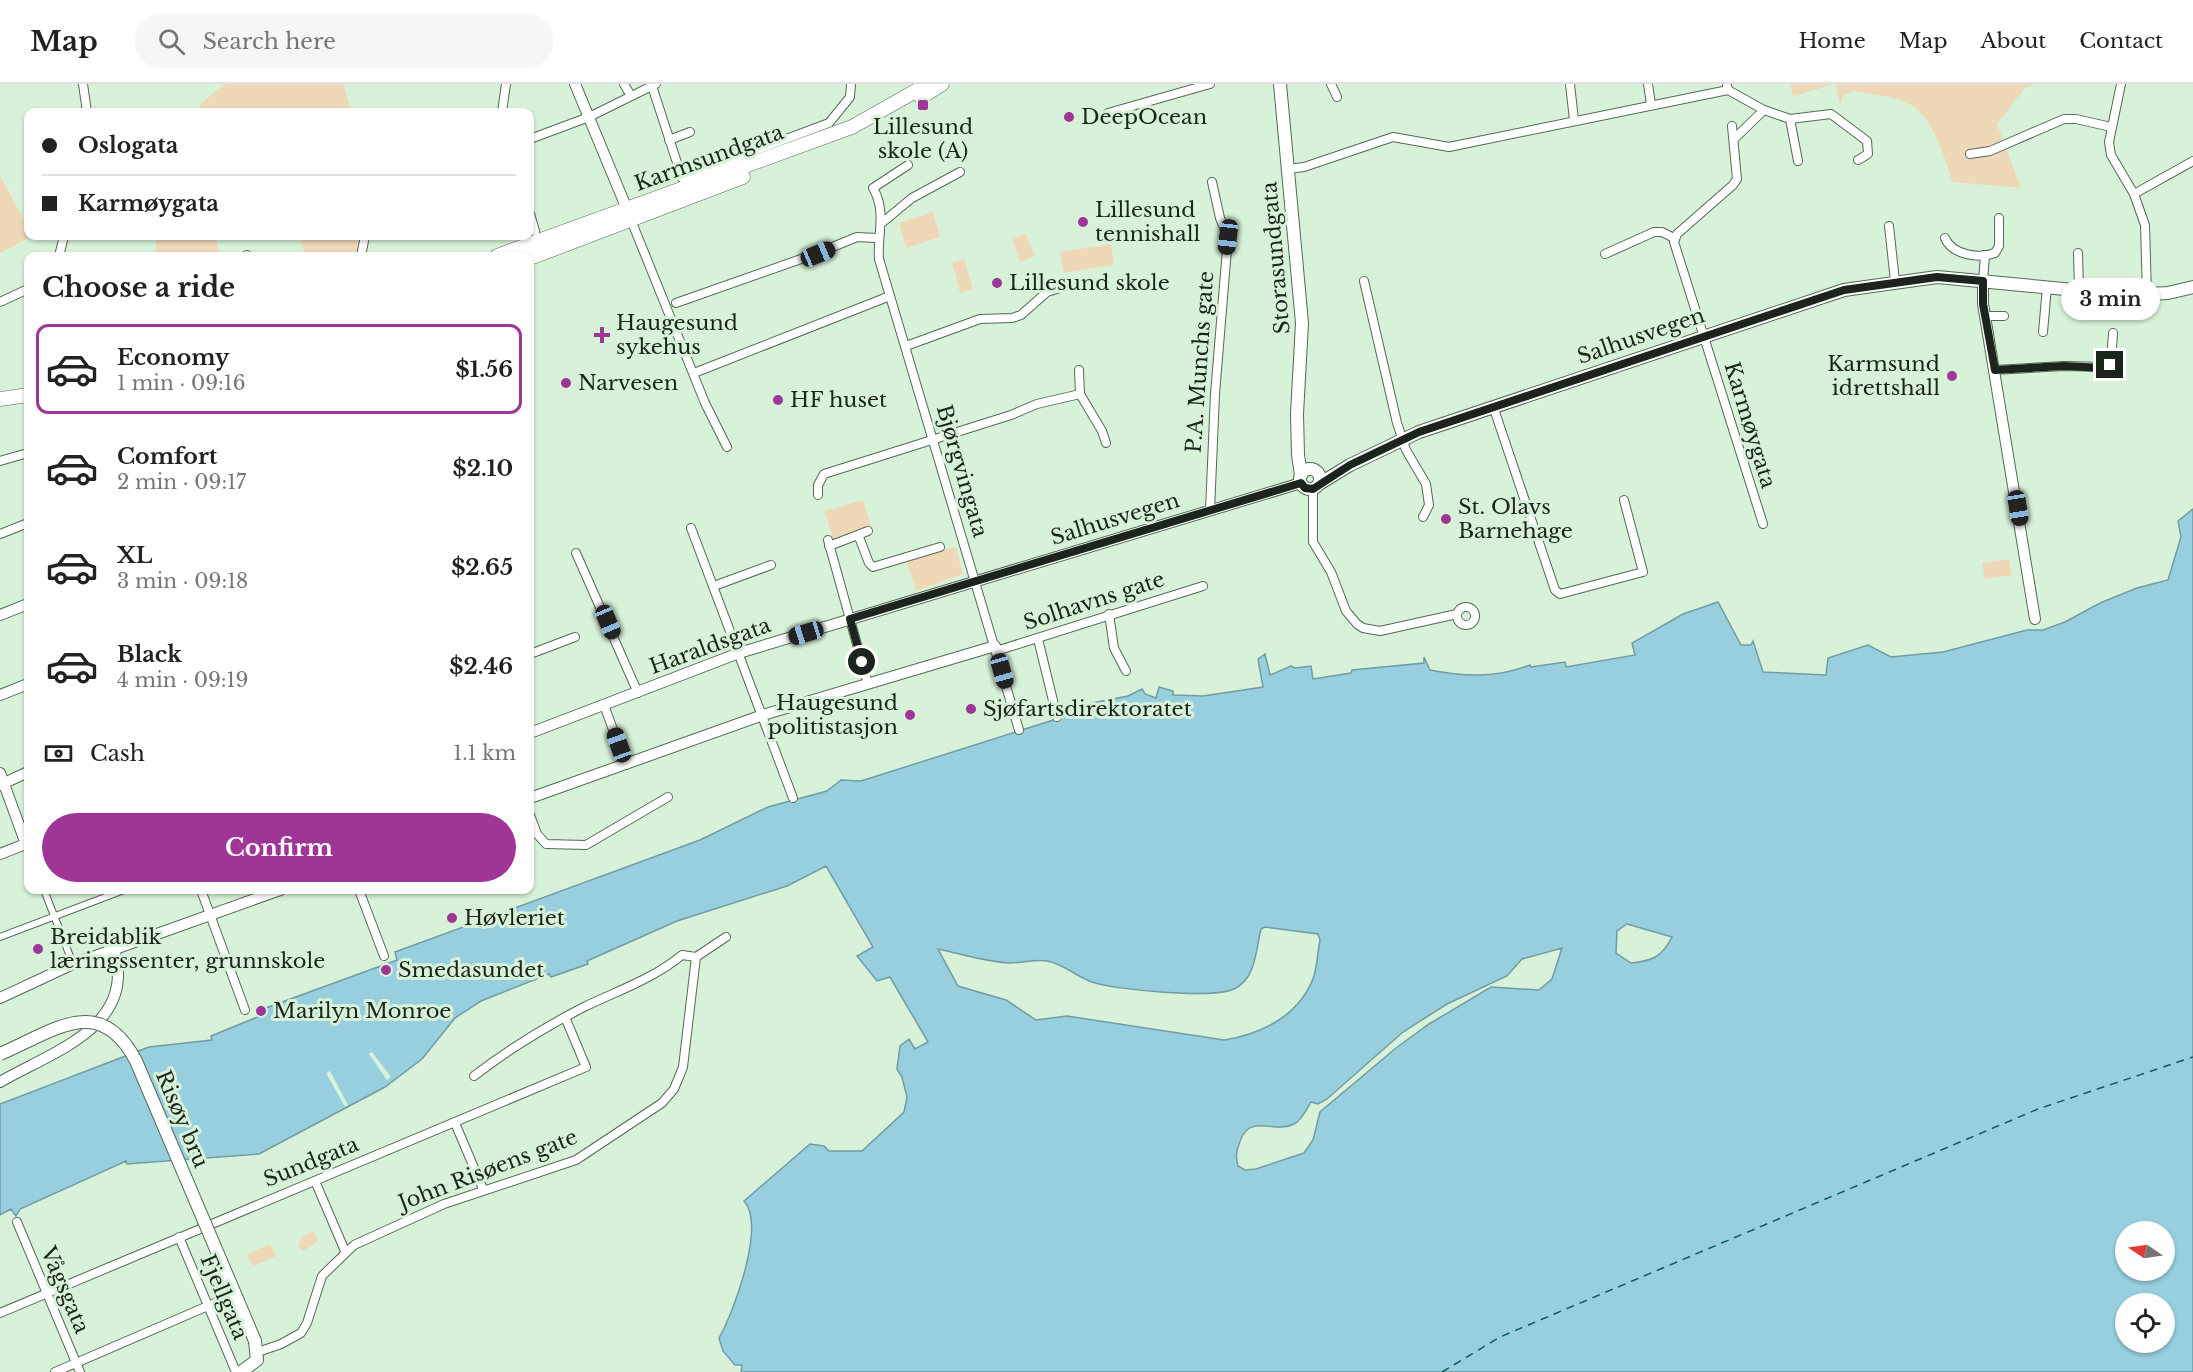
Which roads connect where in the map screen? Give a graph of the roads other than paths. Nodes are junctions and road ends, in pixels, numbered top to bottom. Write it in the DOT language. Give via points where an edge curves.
graph roads {
  1 [pos="83,84"];
  2 [pos="506,84"];
  3 [pos="575,84"];
  4 [pos="624,84"];
  5 [pos="851,84"];
  6 [pos="928,84"];
  7 [pos="942,84"];
  8 [pos="1210,84"];
  9 [pos="1280,84"];
  10 [pos="1331,84"];
  11 [pos="1570,84"];
  12 [pos="1648,84"];
  13 [pos="2121,84"];
  14 [pos="654,85"];
  15 [pos="1197,86"];
  16 [pos="1727,87"];
  17 [pos="631,96"];
  18 [pos="1337,97"];
  19 [pos="1651,105"];
  20 [pos="86,108"];
  21 [pos="503,108"];
  22 [pos="1764,110"];
  23 [pos="1108,112"];
  24 [pos="589,117"];
  25 [pos="1790,119"];
  26 [pos="1574,120"];
  27 [pos="1732,126"];
  28 [pos="2111,127"];
  29 [pos="690,132"];
  30 [pos="534,138"];
  31 [pos="1734,138"];
  32 [pos="669,140"];
  33 [pos="1970,154"];
  34 [pos="1858,160"];
  35 [pos="1798,161"];
  36 [pos="2193,161"];
  37 [pos="908,165"];
  38 [pos="1288,169"];
  39 [pos="960,172"];
  40 [pos="1212,182"];
  41 [pos="2134,194"];
  42 [pos="629,215"];
  43 [pos="1999,218"];
  44 [pos="883,222"];
  45 [pos="1889,226"];
  46 [pos="534,228"];
  47 [pos="535,231"];
  48 [pos="877,238"];
  49 [pos="1674,238"];
  50 [pos="1945,238"];
  51 [pos="510,252"];
  52 [pos="2079,253"];
  53 [pos="1605,254"];
  54 [pos="1985,255"];
  55 [pos="534,256"];
  56 [pos="1364,281"];
  57 [pos="1895,281"];
  58 [pos="1983,281"];
  59 [pos="2047,287"];
  60 [pos="2193,287"];
  61 [pos="1060,288"];
  62 [pos="2079,290"];
  63 [pos="24,291"];
  64 [pos="2147,295"];
  65 [pos="890,296"];
  66 [pos="0,302"];
  67 [pos="676,303"];
  68 [pos="1985,316"];
  69 [pos="2004,316"];
  70 [pos="2043,332"];
  71 [pos="2114,333"];
  72 [pos="1704,336"];
  73 [pos="906,346"];
  74 [pos="1079,370"];
  75 [pos="1995,370"];
  76 [pos="694,373"];
  77 [pos="24,387"];
  78 [pos="0,390"];
  79 [pos="1080,394"];
  80 [pos="24,396"];
  81 [pos="0,399"];
  82 [pos="1494,406"];
  83 [pos="1298,428"];
  84 [pos="933,439"];
  85 [pos="1402,439"];
  86 [pos="1106,444"];
  87 [pos="727,447"];
  88 [pos="24,454"];
  89 [pos="0,460"];
  90 [pos="1301,479"];
  91 [pos="1316,479"];
  92 [pos="818,495"];
  93 [pos="1623,500"];
  94 [pos="1210,511"];
  95 [pos="1423,517"];
  96 [pos="1763,524"];
  97 [pos="24,525"];
  98 [pos="691,528"];
  99 [pos="868,531"];
  100 [pos="0,534"];
  101 [pos="859,537"];
  102 [pos="939,547"];
  103 [pos="576,553"];
  104 [pos="771,565"];
  105 [pos="975,582"];
  106 [pos="714,586"];
  107 [pos="1203,586"];
  108 [pos="24,606"];
  109 [pos="1109,614"];
  110 [pos="1457,614"];
  111 [pos="0,615"];
  112 [pos="850,619"];
  113 [pos="2034,619"];
  114 [pos="575,637"];
  115 [pos="1038,639"];
  116 [pos="996,649"];
  117 [pos="534,652"];
  118 [pos="739,653"];
  119 [pos="1126,671"];
  120 [pos="868,684"];
  121 [pos="24,686"];
  122 [pos="638,693"];
  123 [pos="0,695"];
  124 [pos="604,705"];
  125 [pos="763,715"];
  126 [pos="1057,717"];
  127 [pos="1019,730"];
  128 [pos="534,731"];
  129 [pos="626,765"];
  130 [pos="24,773"];
  131 [pos="1,780"];
  132 [pos="534,797"];
  133 [pos="668,797"];
  134 [pos="793,798"];
  135 [pos="534,823"];
  136 [pos="24,836"];
  137 [pos="24,847"];
  138 [pos="0,854"];
  139 [pos="46,894"];
  140 [pos="113,894"];
  141 [pos="202,894"];
  142 [pos="268,894"];
  143 [pos="361,894"];
  144 [pos="210,914"];
  145 [pos="55,916"];
  146 [pos="0,937"];
  147 [pos="726,937"];
  148 [pos="114,950"];
  149 [pos="384,956"];
  150 [pos="696,957"];
  151 [pos="73,964"];
  152 [pos="0,998"];
  153 [pos="245,1010"];
  154 [pos="565,1017"];
  155 [pos="0,1054"];
  156 [pos="474,1076"];
  157 [pos="0,1082"];
  158 [pos="455,1123"];
  159 [pos="315,1181"];
  160 [pos="483,1189"];
  161 [pos="17,1222"];
  162 [pos="179,1236"];
  163 [pos="345,1251"];
  164 [pos="47,1294"];
  165 [pos="231,1296"];
  166 [pos="209,1307"];
  167 [pos="0,1313"];
  168 [pos="257,1346"];
  169 [pos="78,1368"];
  170 [pos="55,1372"];
  171 [pos="236,1372"];
  172 [pos="241,1372"];
  1 -- 20 [label="street"];
  2 -- 21 [label="street"];
  3 -- 24 [label="street"];
  4 -- 17 [label="street"];
  5 -- 32 [label="street" via="850,97 829,123 682,178"];
  6 -- 42 [label="main road, Karmsundgata" via="852,127"];
  7 -- 42 [label="main road, Karmsundgata" via="853,135"];
  8 -- 15 [label="street"];
  9 -- 38 [label="main road, Storasundgata"];
  10 -- 18 [label="street"];
  11 -- 26 [label="street"];
  12 -- 19 [label="street"];
  13 -- 28 [label="street"];
  14 -- 17 [label="street"];
  14 -- 32 [label="street"];
  15 -- 23 [label="street"];
  16 -- 19 [label="street"];
  16 -- 22 [label="street"];
  17 -- 24 [label="street"];
  19 -- 26 [label="street"];
  22 -- 25 [label="street"];
  22 -- 31 [label="street"];
  24 -- 30 [label="street"];
  24 -- 42 [label="street"];
  25 -- 34 [label="street" via="1836,116 1868,141 1868,154"];
  25 -- 35 [label="street"];
  26 -- 38 [label="street" via="1449,147 1393,137"];
  27 -- 31 [label="street"];
  28 -- 33 [label="street" via="2064,119 1995,149"];
  28 -- 41 [label="street" via="2111,155"];
  29 -- 32 [label="street"];
  31 -- 49 [label="street" via="1738,173 1733,185"];
  36 -- 41 [label="street"];
  37 -- 44 [label="street" via="873,188"];
  38 -- 83 [label="main road, Storasundgata" via="1302,323"];
  39 -- 44 [label="street, Bjørgvingata" via="912,198"];
  40 -- 94 [label="street, P.A. Munchs gate" via="1228,237"];
  41 -- 64 [label="street" via="2146,233"];
  42 -- 51 [label="main road, Karmsundgata"];
  42 -- 55 [label="main road, Karmsundgata"];
  42 -- 76 [label="street"];
  43 -- 54 [label="street" via="1998,250"];
  44 -- 48 [label="street, Bjørgvingata"];
  45 -- 57 [label="street"];
  46 -- 47 [label="street"];
  48 -- 65 [label="street, Bjørgvingata"];
  48 -- 67 [label="street" via="857,237"];
  49 -- 53 [label="street" via="1654,232"];
  49 -- 72 [label="street, Karmøygata"];
  50 -- 54 [label="street" via="1952,249"];
  52 -- 62 [label="street"];
  54 -- 58 [label="street"];
  56 -- 85 [label="street"];
  57 -- 58 [label="main road, Salhusvegen" via="1937,277"];
  57 -- 72 [label="main road, Salhusvegen" via="1844,290"];
  58 -- 59 [label="main road, Salhusvegen"];
  58 -- 68 [label="street"];
  59 -- 62 [label="main road, Salhusvegen"];
  59 -- 70 [label="street"];
  60 -- 64 [label="main road, Salhusvegen"];
  61 -- 73 [label="street" via="1047,292 1021,315 980,319"];
  62 -- 64 [label="main road, Salhusvegen"];
  63 -- 66 [label="street"];
  65 -- 73 [label="street, Bjørgvingata"];
  65 -- 76 [label="street"];
  68 -- 69 [label="street"];
  68 -- 75 [label="street"];
  71 -- 75 [label="street" via="2108,367"];
  72 -- 82 [label="main road, Salhusvegen"];
  72 -- 96 [label="street, Karmøygata"];
  73 -- 84 [label="street, Bjørgvingata"];
  74 -- 79 [label="street"];
  75 -- 113 [label="street"];
  76 -- 87 [label="street"];
  77 -- 78 [label="main road"];
  79 -- 84 [label="street" via="1036,404"];
  79 -- 86 [label="street"];
  80 -- 81 [label="main road"];
  82 -- 85 [label="main road, Salhusvegen"];
  82 -- 93 [label="street" via="1555,590 1560,594 1643,572"];
  83 -- 90 [label="main road, Storasundgata"];
  83 -- 91 [label="main road, Storasundgata"];
  84 -- 92 [label="street" via="824,474"];
  84 -- 105 [label="street, Bjørgvingata"];
  85 -- 91 [label="main road, Salhusvegen"];
  85 -- 95 [label="street" via="1426,484 1429,505"];
  88 -- 89 [label="street"];
  90 -- 91 [label="main road, Salhusvegen" via="1306,470"];
  90 -- 91 [label="main road" via="1305,488"];
  90 -- 94 [label="street, Salhusvegen"];
  91 -- 110 [label="street" via="1313,542 1331,572 1346,611 1357,624 1380,631"];
  94 -- 105 [label="street, Salhusvegen"];
  97 -- 100 [label="street"];
  98 -- 106 [label="street"];
  99 -- 101 [label="street"];
  101 -- 102 [label="street" via="873,567"];
  101 -- 112 [label="street" via="829,543"];
  103 -- 122 [label="street"];
  104 -- 106 [label="street"];
  105 -- 112 [label="street, Haraldsgata"];
  105 -- 116 [label="street, Bjørgvingata"];
  106 -- 118 [label="street"];
  107 -- 109 [label="street, Solhavns gate"];
  108 -- 111 [label="street"];
  109 -- 115 [label="street, Solhavns gate"];
  109 -- 119 [label="street" via="1114,648"];
  112 -- 118 [label="street, Haraldsgata"];
  112 -- 120 [label="street"];
  114 -- 117 [label="street"];
  115 -- 116 [label="street, Solhavns gate"];
  115 -- 126 [label="street"];
  116 -- 120 [label="street"];
  116 -- 127 [label="street, Bjørgvingata"];
  118 -- 122 [label="street, Haraldsgata"];
  118 -- 125 [label="street"];
  120 -- 125 [label="street"];
  121 -- 123 [label="street"];
  122 -- 124 [label="street, Haraldsgata"];
  124 -- 128 [label="street, Haraldsgata"];
  124 -- 129 [label="street"];
  125 -- 129 [label="street"];
  125 -- 134 [label="street"];
  129 -- 132 [label="street"];
  130 -- 131 [label="street"];
  131 -- 136 [label="street"];
  133 -- 135 [label="street" via="591,843 543,842"];
  137 -- 138 [label="street"];
  139 -- 145 [label="street"];
  140 -- 145 [label="street"];
  141 -- 144 [label="street"];
  142 -- 144 [label="street"];
  143 -- 149 [label="street"];
  144 -- 148 [label="street"];
  144 -- 153 [label="street"];
  145 -- 146 [label="street"];
  145 -- 151 [label="street"];
  147 -- 150 [label="street"];
  148 -- 151 [label="street"];
  148 -- 157 [label="street" via="117,988 91,1030 76,1043"];
  150 -- 154 [label="street" via="682,956 663,970"];
  150 -- 160 [label="street, John Risøens gate" via="683,1066 674,1089 662,1102 576,1160"];
  151 -- 152 [label="street"];
  154 -- 156 [label="street" via="514,1046"];
  154 -- 158 [label="street, Sundgata" via="586,1067"];
  155 -- 168 [label="main road, Risøy bru, bridge" via="85,1021 103,1023 121,1036 136,1061"];
  158 -- 159 [label="street, Sundgata"];
  158 -- 160 [label="street"];
  159 -- 162 [label="street, Sundgata"];
  159 -- 163 [label="street"];
  160 -- 163 [label="street, John Risøens gate" via="387,1228"];
  161 -- 164 [label="street, Vågsgata"];
  162 -- 164 [label="street, Sundgata"];
  162 -- 166 [label="street, Fjellgata"];
  163 -- 168 [label="street, John Risøens gate" via="322,1276 301,1333 281,1344"];
  164 -- 167 [label="street, Sundgata"];
  164 -- 169 [label="street, Vågsgata"];
  165 -- 166 [label="street"];
  166 -- 169 [label="street"];
  166 -- 171 [label="street, Fjellgata"];
  168 -- 172 [label="main road" via="255,1363"];
  169 -- 170 [label="street"];
}
